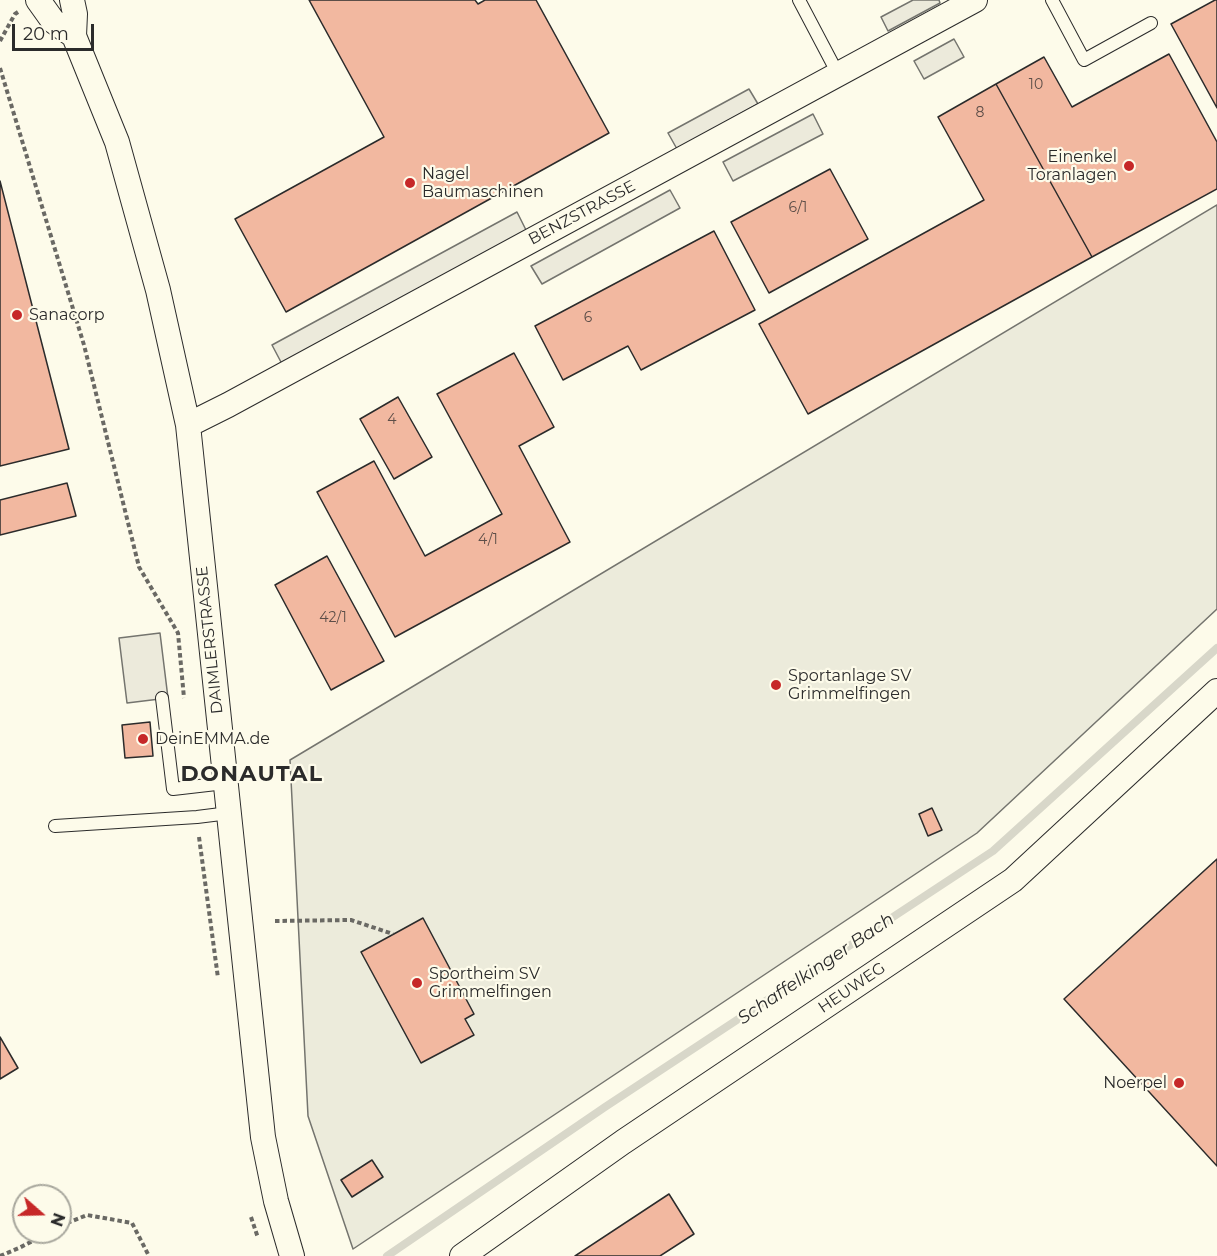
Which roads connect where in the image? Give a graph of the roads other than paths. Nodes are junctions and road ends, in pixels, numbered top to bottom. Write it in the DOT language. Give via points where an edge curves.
graph roads {
  1 [pos="38,0"];
  2 [pos="72,0"];
  3 [pos="799,0"];
  4 [pos="975,0"];
  5 [pos="1052,0"];
  6 [pos="1151,22"];
  7 [pos="74,36"];
  8 [pos="838,74"];
  9 [pos="188,424"];
  10 [pos="1217,691"];
  11 [pos="162,698"];
  12 [pos="225,783"];
  13 [pos="229,813"];
  14 [pos="55,826"];
  15 [pos="292,1256"];
  16 [pos="462,1256"];
  1 -- 7 [label="street" via="52,21"];
  2 -- 7 [label="street, DAIMLERSTRASSE"];
  3 -- 8 [label="lane"];
  4 -- 8 [label="street, BENZSTRASSE"];
  5 -- 6 [label="lane" via="1084,60"];
  7 -- 9 [label="street, DAIMLERSTRASSE" via="117,142 158,290"];
  8 -- 9 [label="street, BENZSTRASSE"];
  9 -- 12 [label="street, DAIMLERSTRASSE"];
  10 -- 16 [label="street, HEUWEG" via="1013,880 623,1142"];
  11 -- 12 [label="lane" via="173,789"];
  12 -- 13 [label="street, DAIMLERSTRASSE"];
  13 -- 14 [label="lane"];
  13 -- 15 [label="street, DAIMLERSTRASSE" via="263,1137"];
}
